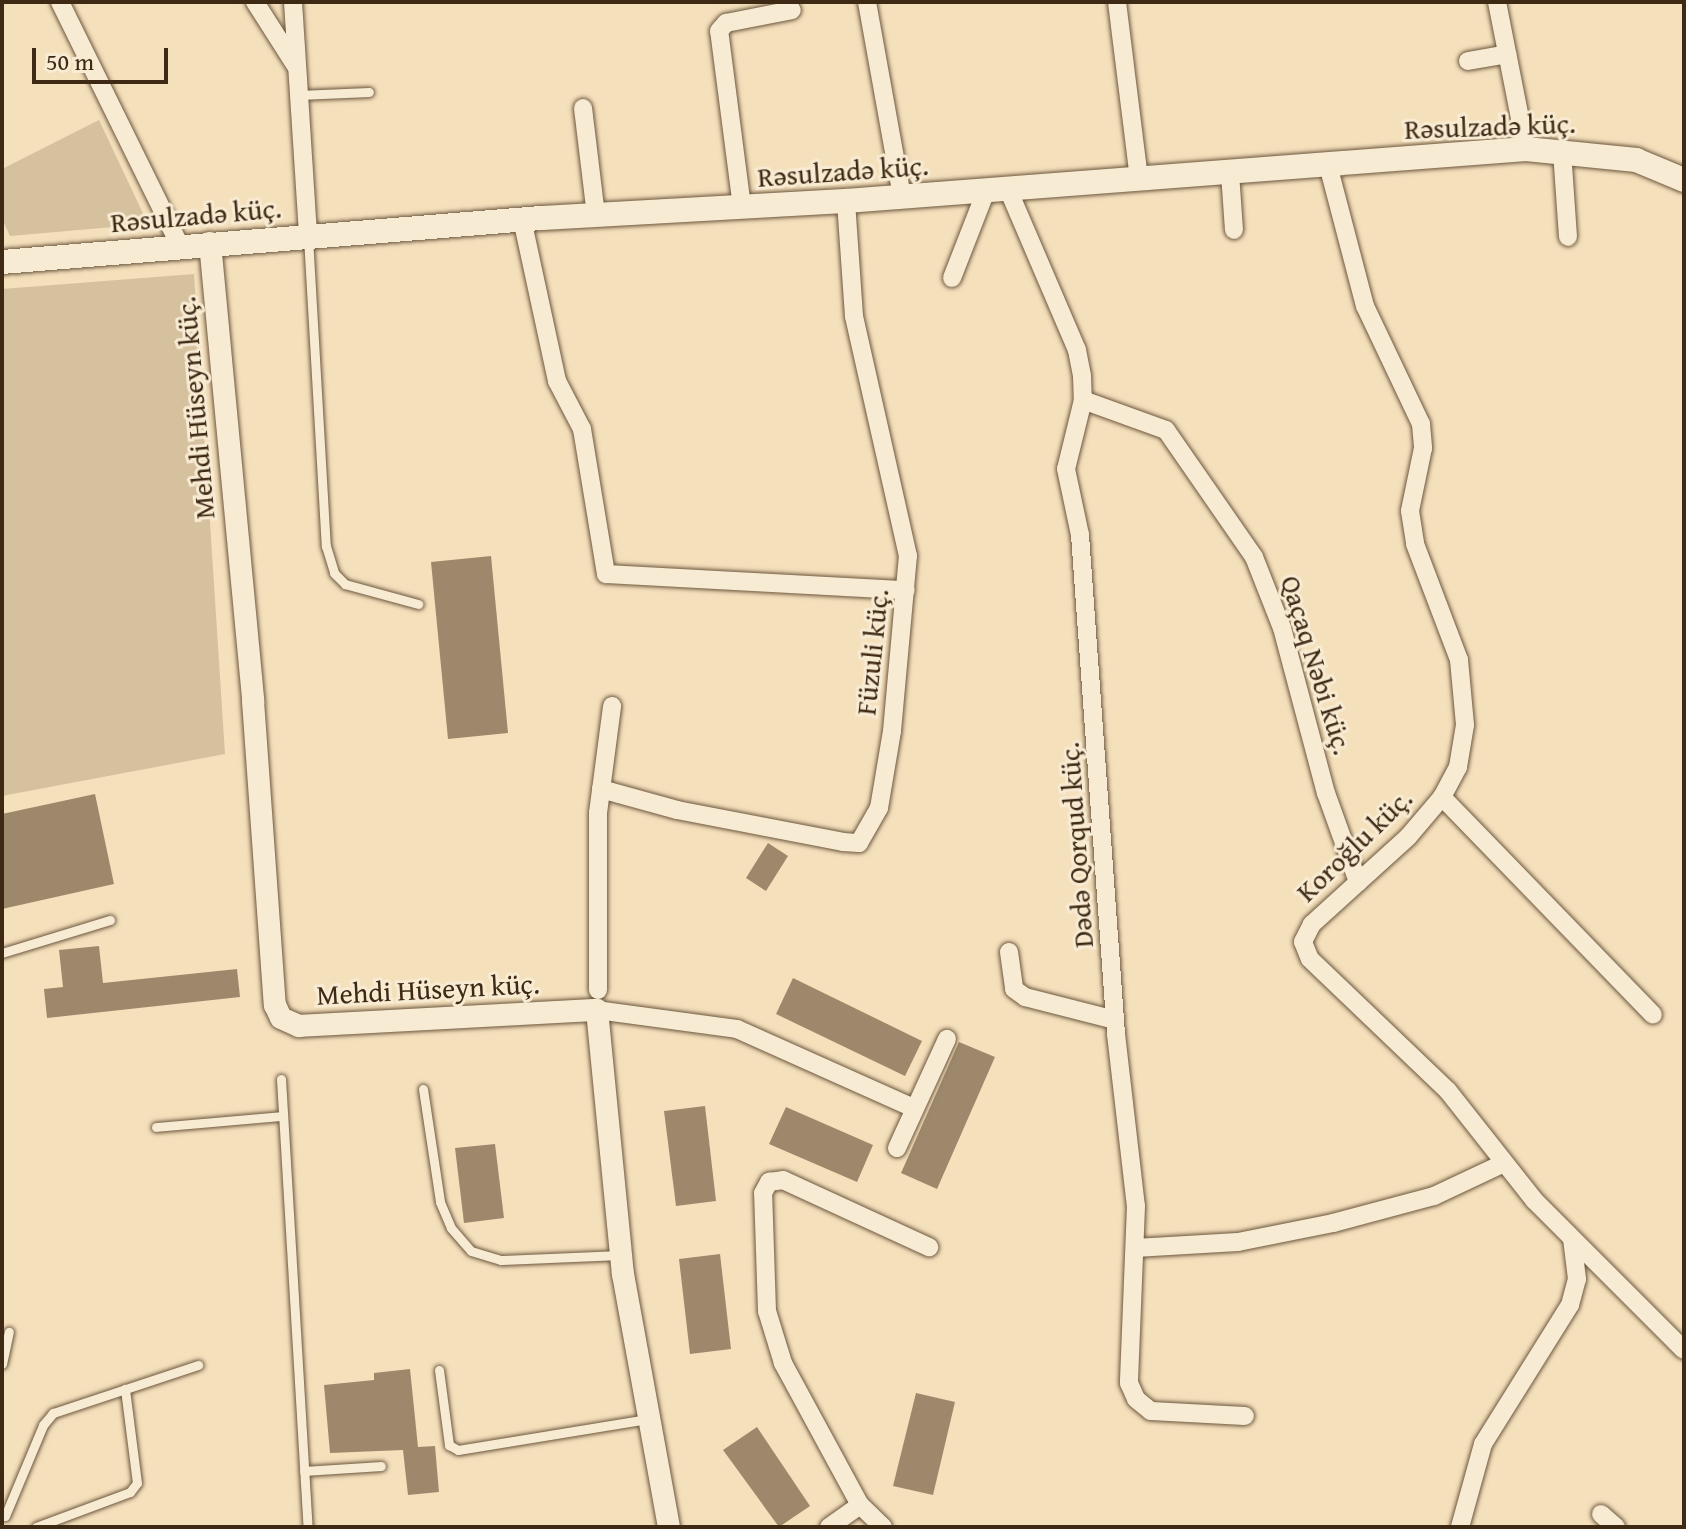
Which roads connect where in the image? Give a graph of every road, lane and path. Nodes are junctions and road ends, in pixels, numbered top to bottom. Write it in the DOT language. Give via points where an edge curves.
graph roads {
  1 [pos="60,2"];
  2 [pos="255,2"];
  3 [pos="293,2"];
  4 [pos="867,2"];
  5 [pos="1117,2"];
  6 [pos="1497,2"];
  7 [pos="792,10"];
  8 [pos="1507,54"];
  9 [pos="1468,61"];
  10 [pos="298,69"];
  11 [pos="369,92"];
  12 [pos="299,95"];
  13 [pos="583,108"];
  14 [pos="1526,149"];
  15 [pos="1562,151"];
  16 [pos="1328,165"];
  17 [pos="1230,173"];
  18 [pos="1139,179"];
  19 [pos="1684,180"];
  20 [pos="997,190"];
  21 [pos="902,197"];
  22 [pos="846,201"];
  23 [pos="742,207"];
  24 [pos="596,215"];
  25 [pos="522,219"];
  26 [pos="1234,230"];
  27 [pos="308,235"];
  28 [pos="1568,237"];
  29 [pos="210,243"];
  30 [pos="180,246"];
  31 [pos="4,258"];
  32 [pos="952,278"];
  33 [pos="1083,400"];
  34 [pos="906,590"];
  35 [pos="418,604"];
  36 [pos="612,706"];
  37 [pos="601,789"];
  38 [pos="1442,797"];
  39 [pos="1358,882"];
  40 [pos="110,920"];
  41 [pos="1009,952"];
  42 [pos="2,953"];
  43 [pos="598,1000"];
  44 [pos="1653,1015"];
  45 [pos="1115,1020"];
  46 [pos="947,1039"];
  47 [pos="281,1079"];
  48 [pos="423,1089"];
  49 [pos="914,1108"];
  50 [pos="282,1116"];
  51 [pos="156,1127"];
  52 [pos="897,1148"];
  53 [pos="1504,1163"];
  54 [pos="1572,1240"];
  55 [pos="929,1247"];
  56 [pos="1135,1248"];
  57 [pos="622,1255"];
  58 [pos="9,1332"];
  59 [pos="1684,1350"];
  60 [pos="2,1364"];
  61 [pos="198,1365"];
  62 [pos="439,1370"];
  63 [pos="125,1389"];
  64 [pos="1245,1416"];
  65 [pos="647,1419"];
  66 [pos="381,1466"];
  67 [pos="304,1471"];
  68 [pos="860,1505"];
  69 [pos="4,1513"];
  70 [pos="1601,1514"];
  71 [pos="10,1527"];
  72 [pos="36,1527"];
  73 [pos="308,1527"];
  74 [pos="669,1527"];
  75 [pos="829,1527"];
  76 [pos="883,1527"];
  77 [pos="1460,1527"];
  78 [pos="1616,1527"];
  1 -- 30 [label="street"];
  2 -- 10 [label="street"];
  3 -- 10 [label="street"];
  4 -- 21 [label="street"];
  5 -- 18 [label="street"];
  6 -- 8 [label="street"];
  7 -- 23 [label="street" via="726,23 719,31"];
  8 -- 9 [label="street"];
  8 -- 14 [label="street"];
  10 -- 12 [label="street"];
  11 -- 12 [label="lane"];
  12 -- 27 [label="street"];
  13 -- 24 [label="street"];
  14 -- 15 [label="main road, Rəsulzadə küç."];
  14 -- 16 [label="main road, Rəsulzadə küç."];
  15 -- 19 [label="main road, Rəsulzadə küç." via="1636,160"];
  15 -- 28 [label="street"];
  16 -- 17 [label="main road, Rəsulzadə küç."];
  16 -- 38 [label="street, Koroğlu küç." via="1365,306 1421,424 1423,448 1410,511 1415,544 1459,660 1465,725 1458,767"];
  17 -- 18 [label="main road, Rəsulzadə küç."];
  17 -- 26 [label="street"];
  18 -- 20 [label="main road, Rəsulzadə küç."];
  20 -- 21 [label="main road, Rəsulzadə küç."];
  20 -- 32 [label="street"];
  20 -- 33 [label="street, Dədə Qorqud küç." via="1077,350"];
  21 -- 22 [label="main road, Rəsulzadə küç."];
  22 -- 23 [label="main road, Rəsulzadə küç."];
  22 -- 34 [label="street, Füzuli küç." via="854,316 908,556"];
  23 -- 24 [label="main road, Rəsulzadə küç."];
  24 -- 25 [label="main road, Rəsulzadə küç."];
  25 -- 27 [label="main road, Rəsulzadə küç."];
  25 -- 34 [label="street" via="557,381 582,429 606,574"];
  27 -- 29 [label="main road, Rəsulzadə küç."];
  27 -- 35 [label="lane" via="326,546 334,573 345,584"];
  29 -- 30 [label="main road, Rəsulzadə küç."];
  29 -- 43 [label="street, Mehdi Hüseyn küç." via="275,1005 281,1018 299,1026"];
  30 -- 31 [label="main road, Rəsulzadə küç."];
  33 -- 39 [label="street, Qaçaq Nəbi küç." via="1166,430 1254,557 1282,628 1326,793"];
  33 -- 45 [label="street, Dədə Qorqud küç." via="1066,469 1080,535"];
  34 -- 37 [label="street, Füzuli küç." via="879,808 859,843 677,810"];
  36 -- 37 [label="street"];
  37 -- 43 [label="street"];
  38 -- 39 [label="street, Koroğlu küç."];
  38 -- 44 [label="street"];
  39 -- 53 [label="street, Koroğlu küç." via="1312,924 1303,942 1310,959 1448,1091"];
  40 -- 42 [label="lane"];
  41 -- 45 [label="street" via="1014,989 1025,997"];
  43 -- 49 [label="street" via="737,1029"];
  43 -- 57 [label="street"];
  45 -- 56 [label="street, Dədə Qorqud küç." via="1136,1206"];
  46 -- 49 [label="street"];
  47 -- 50 [label="lane"];
  48 -- 57 [label="lane" via="440,1202 451,1228 471,1251 501,1260"];
  49 -- 52 [label="street"];
  50 -- 51 [label="lane"];
  50 -- 67 [label="lane"];
  53 -- 54 [label="street, Koroğlu küç."];
  53 -- 56 [label="street" via="1434,1196 1333,1223 1238,1242"];
  54 -- 59 [label="street, Koroğlu küç."];
  54 -- 77 [label="street" via="1577,1279 1570,1305 1483,1444"];
  55 -- 68 [label="street" via="783,1180 769,1182 763,1193 767,1311 779,1350"];
  56 -- 64 [label="street, Dədə Qorqud küç." via="1127,1370 1136,1399 1151,1411"];
  57 -- 65 [label="street"];
  58 -- 60 [label="lane"];
  61 -- 63 [label="lane"];
  62 -- 65 [label="lane" via="449,1445 458,1450"];
  63 -- 69 [label="lane" via="53,1413"];
  63 -- 72 [label="lane" via="137,1483 130,1492"];
  65 -- 74 [label="street"];
  66 -- 67 [label="lane"];
  67 -- 73 [label="lane"];
  68 -- 75 [label="street"];
  68 -- 76 [label="street"];
  69 -- 71 [label="lane"];
  70 -- 78 [label="street"];
}
